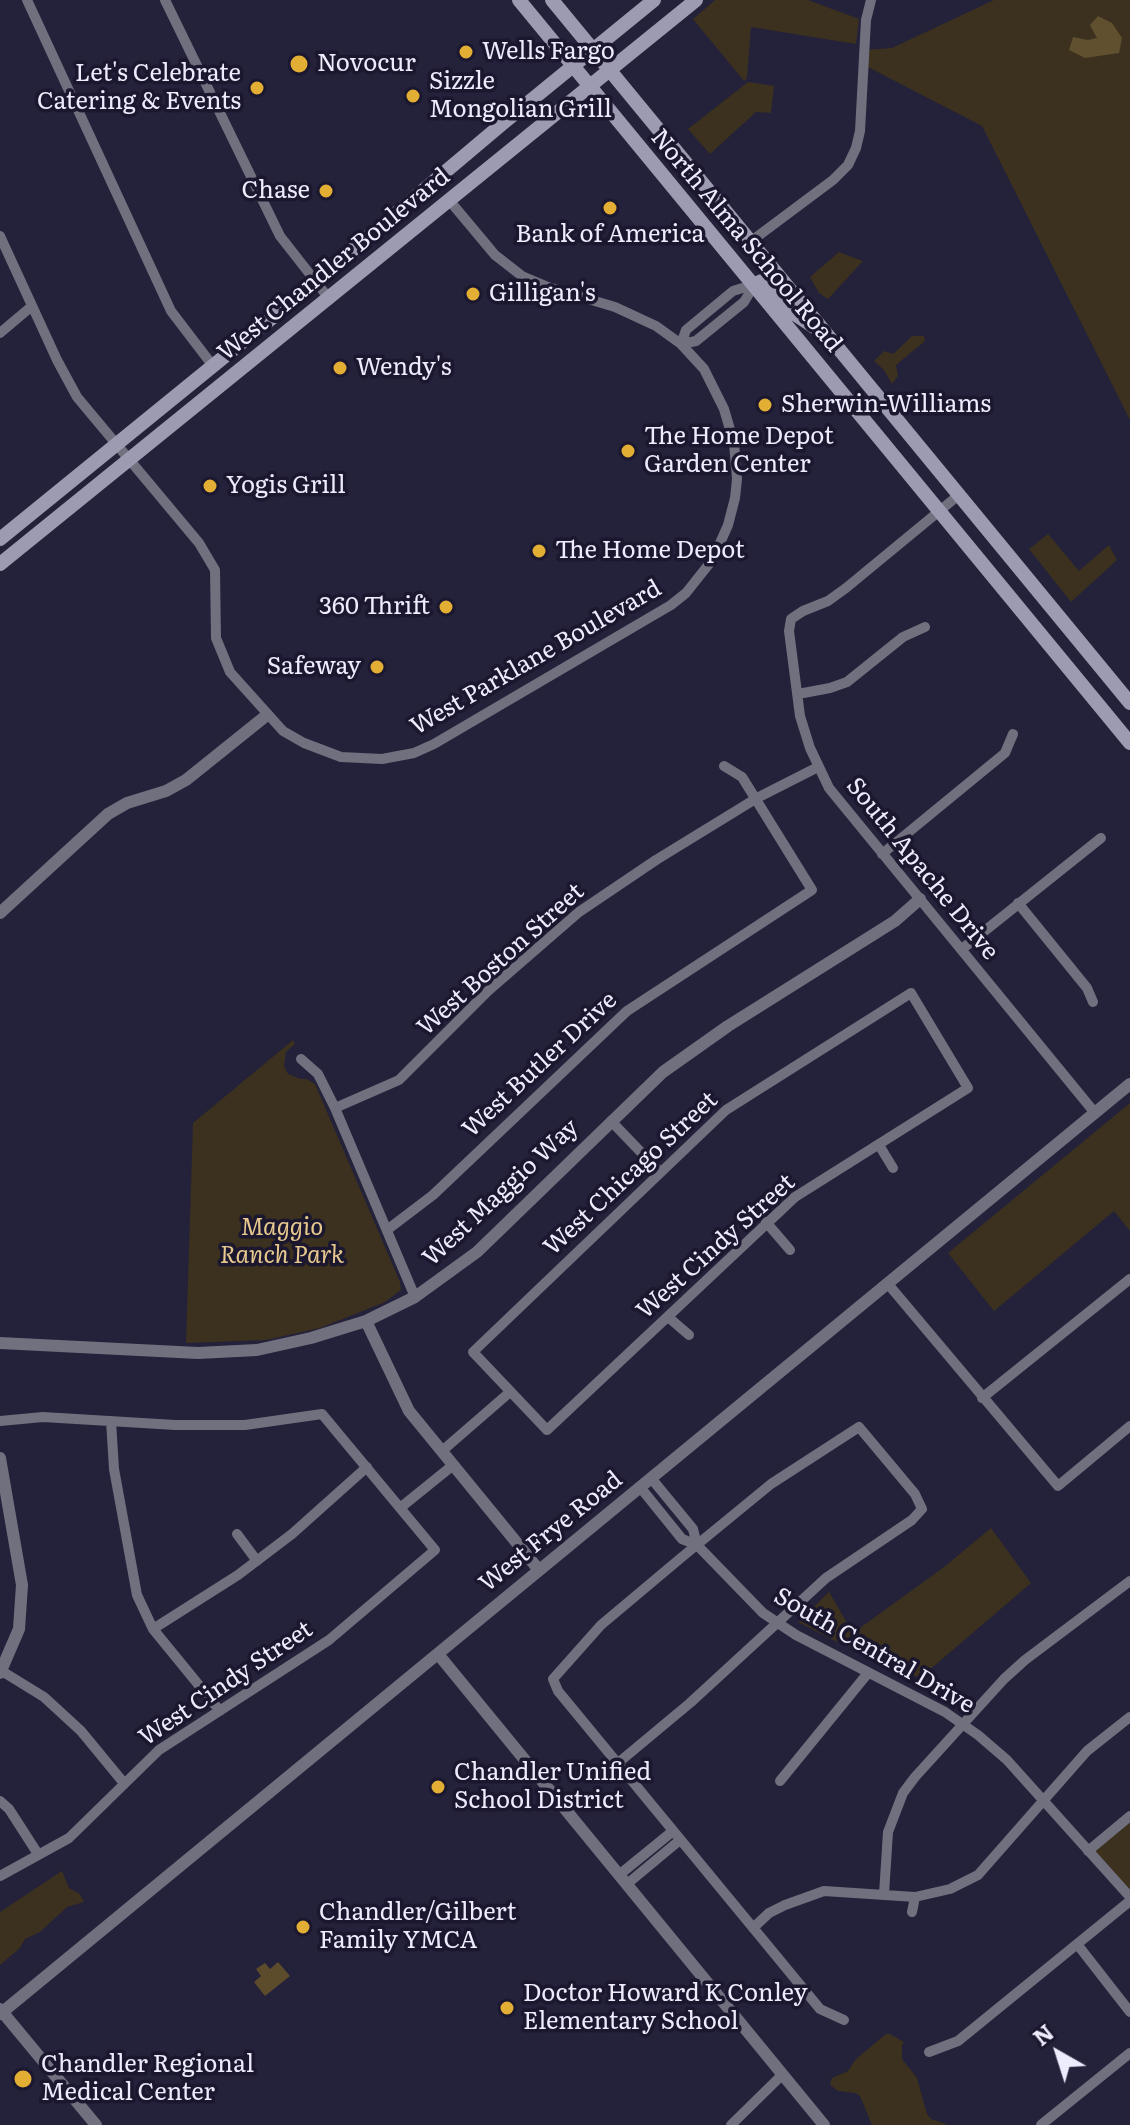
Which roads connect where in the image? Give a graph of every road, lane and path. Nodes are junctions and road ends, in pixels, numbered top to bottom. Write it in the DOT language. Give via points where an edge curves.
graph roads {
  1 [pos="27,0"];
  2 [pos="165,0"];
  3 [pos="519,0"];
  4 [pos="552,0"];
  5 [pos="654,0"];
  6 [pos="696,0"];
  7 [pos="871,0"];
  8 [pos="593,50"];
  9 [pos="573,66"];
  10 [pos="609,71"];
  11 [pos="590,87"];
  12 [pos="449,200"];
  13 [pos="0,236"];
  14 [pos="750,242"];
  15 [pos="315,282"];
  16 [pos="755,284"];
  17 [pos="327,296"];
  18 [pos="32,306"];
  19 [pos="0,333"];
  20 [pos="827,336"];
  21 [pos="681,344"];
  22 [pos="213,366"];
  23 [pos="123,452"];
  24 [pos="960,494"];
  25 [pos="939,511"];
  26 [pos="0,539"];
  27 [pos="0,564"];
  28 [pos="925,627"];
  29 [pos="798,694"];
  30 [pos="1130,703"];
  31 [pos="267,715"];
  32 [pos="1013,734"];
  33 [pos="1130,743"];
  34 [pos="724,766"];
  35 [pos="818,767"];
  36 [pos="757,798"];
  37 [pos="1101,838"];
  38 [pos="882,854"];
  39 [pos="920,899"];
  40 [pos="1018,903"];
  41 [pos="0,913"];
  42 [pos="962,949"];
  43 [pos="1093,1002"];
  44 [pos="301,1059"];
  45 [pos="1130,1084"];
  46 [pos="968,1088"];
  47 [pos="335,1108"];
  48 [pos="1095,1113"];
  49 [pos="611,1121"];
  50 [pos="879,1145"];
  51 [pos="893,1168"];
  52 [pos="659,1171"];
  53 [pos="766,1222"];
  54 [pos="387,1230"];
  55 [pos="790,1250"];
  56 [pos="1130,1279"];
  57 [pos="888,1284"];
  58 [pos="415,1297"];
  59 [pos="668,1317"];
  60 [pos="366,1321"];
  61 [pos="689,1335"];
  62 [pos="0,1343"];
  63 [pos="510,1392"];
  64 [pos="982,1398"];
  65 [pos="0,1421"];
  66 [pos="111,1421"];
  67 [pos="1130,1426"];
  68 [pos="442,1451"];
  69 [pos="0,1458"];
  70 [pos="452,1466"];
  71 [pos="367,1467"];
  72 [pos="651,1478"];
  73 [pos="640,1487"];
  74 [pos="400,1508"];
  75 [pos="6,1529"];
  76 [pos="237,1534"];
  77 [pos="697,1545"];
  78 [pos="257,1561"];
  79 [pos="539,1570"];
  80 [pos="1130,1581"];
  81 [pos="777,1622"];
  82 [pos="153,1629"];
  83 [pos="438,1654"];
  84 [pos="0,1671"];
  85 [pos="868,1673"];
  86 [pos="220,1711"];
  87 [pos="1130,1717"];
  88 [pos="964,1724"];
  89 [pos="618,1763"];
  90 [pos="780,1781"];
  91 [pos="123,1782"];
  92 [pos="1042,1800"];
  93 [pos="0,1801"];
  94 [pos="1130,1816"];
  95 [pos="677,1835"];
  96 [pos="1088,1851"];
  97 [pos="38,1854"];
  98 [pos="0,1876"];
  99 [pos="623,1879"];
  100 [pos="884,1894"];
  101 [pos="915,1897"];
  102 [pos="1130,1899"];
  103 [pos="912,1912"];
  104 [pos="753,1928"];
  105 [pos="1077,1944"];
  106 [pos="1,2011"];
  107 [pos="1130,2012"];
  108 [pos="844,2020"];
  109 [pos="929,2052"];
  110 [pos="1130,2053"];
  111 [pos="781,2076"];
  112 [pos="96,2125"];
  113 [pos="731,2125"];
  114 [pos="824,2125"];
  115 [pos="1041,2125"];
  1 -- 22 [label="street" via="171,311"];
  2 -- 15 [label="street" via="280,236"];
  3 -- 9 [label="main road, North Alma School Road"];
  4 -- 8 [label="main road, North Alma School Road"];
  5 -- 8 [label="main road, West Chandler Boulevard"];
  6 -- 10 [label="main road, West Chandler Boulevard"];
  7 -- 14 [label="street" via="860,131 848,165"];
  8 -- 9 [label="main road, West Chandler Boulevard"];
  8 -- 10 [label="main road, North Alma School Road"];
  9 -- 11 [label="main road, North Alma School Road"];
  9 -- 15 [label="main road, West Chandler Boulevard"];
  10 -- 11 [label="main road, West Chandler Boulevard"];
  10 -- 14 [label="main road, North Alma School Road"];
  11 -- 12 [label="main road, West Chandler Boulevard"];
  11 -- 16 [label="main road, North Alma School Road"];
  12 -- 17 [label="main road, West Chandler Boulevard"];
  12 -- 21 [label="street, West Parklane Boulevard" via="495,255 522,276 615,307"];
  13 -- 18 [label="street, West Parklane Boulevard"];
  14 -- 20 [label="main road, North Alma School Road"];
  15 -- 17 [label="street"];
  15 -- 22 [label="main road, West Chandler Boulevard"];
  16 -- 20 [label="main road" via="770,285 796,315"];
  16 -- 21 [label="street" via="733,291 686,330"];
  16 -- 25 [label="main road, North Alma School Road"];
  17 -- 23 [label="main road, West Chandler Boulevard"];
  18 -- 19 [label="street"];
  18 -- 23 [label="street, West Parklane Boulevard" via="77,397"];
  20 -- 24 [label="main road, North Alma School Road"];
  21 -- 31 [label="street, West Parklane Boulevard" via="704,369 724,409 737,479 722,542 686,593 656,616 414,753 382,759 341,757 293,737"];
  22 -- 23 [label="main road, West Chandler Boulevard"];
  23 -- 26 [label="main road, West Chandler Boulevard"];
  23 -- 27 [label="main road, West Chandler Boulevard"];
  23 -- 31 [label="street, West Parklane Boulevard" via="215,570 218,647 230,672"];
  24 -- 25 [label="street"];
  24 -- 30 [label="main road, North Alma School Road"];
  25 -- 29 [label="street, South Apache Drive" via="846,588 791,619"];
  25 -- 33 [label="main road, North Alma School Road"];
  28 -- 29 [label="street" via="903,637 847,682"];
  29 -- 35 [label="street, South Apache Drive"];
  31 -- 41 [label="street" via="186,780 108,814"];
  32 -- 38 [label="street" via="1005,753"];
  34 -- 36 [label="street" via="742,777"];
  35 -- 36 [label="street, West Boston Street"];
  35 -- 38 [label="street, South Apache Drive"];
  36 -- 47 [label="street, West Boston Street" via="579,912 488,991 399,1080"];
  36 -- 54 [label="street, West Butler Drive" via="812,890 627,1011 433,1195"];
  37 -- 40 [label="street"];
  38 -- 39 [label="street, South Apache Drive"];
  39 -- 42 [label="street, South Apache Drive"];
  39 -- 49 [label="street, West Maggio Way" via="886,927 692,1050"];
  40 -- 42 [label="street"];
  40 -- 43 [label="street"];
  42 -- 48 [label="street, South Apache Drive"];
  44 -- 47 [label="street" via="318,1074"];
  45 -- 48 [label="street, West Frye Road"];
  46 -- 50 [label="street, West Cindy Street"];
  46 -- 52 [label="street, West Chicago Street" via="911,993 726,1110"];
  47 -- 54 [label="street"];
  48 -- 57 [label="street, West Frye Road"];
  49 -- 52 [label="street"];
  49 -- 58 [label="street, West Maggio Way" via="477,1252"];
  50 -- 51 [label="street"];
  50 -- 53 [label="street, West Cindy Street" via="795,1197"];
  52 -- 63 [label="street, West Chicago Street" via="473,1352"];
  53 -- 55 [label="street"];
  53 -- 59 [label="street, West Cindy Street"];
  54 -- 58 [label="street"];
  56 -- 64 [label="street"];
  57 -- 64 [label="street"];
  57 -- 72 [label="street, West Frye Road"];
  58 -- 60 [label="street, West Maggio Way"];
  59 -- 61 [label="street"];
  59 -- 63 [label="street, West Cindy Street" via="547,1430"];
  60 -- 62 [label="street, West Maggio Way" via="257,1350 198,1353"];
  60 -- 68 [label="street" via="409,1411"];
  63 -- 68 [label="street"];
  64 -- 67 [label="street" via="1058,1486"];
  65 -- 66 [label="street"];
  66 -- 71 [label="street" via="245,1425 322,1414"];
  66 -- 82 [label="street" via="114,1469 137,1595"];
  68 -- 70 [label="street"];
  69 -- 75 [label="street"];
  70 -- 74 [label="street"];
  70 -- 79 [label="street"];
  71 -- 74 [label="street"];
  71 -- 78 [label="street"];
  72 -- 73 [label="street, West Frye Road"];
  72 -- 77 [label="street, South Central Drive" via="693,1529"];
  73 -- 77 [label="street, South Central Drive" via="682,1539"];
  73 -- 79 [label="street, West Frye Road"];
  74 -- 86 [label="street, West Cindy Street" via="435,1550 329,1640"];
  75 -- 84 [label="street" via="22,1585 19,1629"];
  76 -- 78 [label="street"];
  77 -- 81 [label="street, South Central Drive"];
  77 -- 81 [label="street" via="771,1484 859,1427 922,1509 826,1578"];
  77 -- 89 [label="street" via="601,1625 553,1679"];
  78 -- 82 [label="street"];
  79 -- 83 [label="street, West Frye Road"];
  80 -- 88 [label="street" via="1025,1660"];
  81 -- 85 [label="street, South Central Drive"];
  81 -- 89 [label="street"];
  82 -- 86 [label="street"];
  83 -- 99 [label="street"];
  83 -- 106 [label="street, West Frye Road"];
  84 -- 91 [label="street" via="44,1697"];
  85 -- 88 [label="street, South Central Drive"];
  85 -- 90 [label="street"];
  86 -- 91 [label="street, West Cindy Street" via="159,1750"];
  87 -- 92 [label="street" via="1087,1751"];
  88 -- 92 [label="street, South Central Drive" via="1007,1760"];
  88 -- 100 [label="street" via="915,1777 895,1809"];
  89 -- 95 [label="street"];
  91 -- 97 [label="street, West Cindy Street" via="69,1838"];
  92 -- 96 [label="street, South Central Drive"];
  92 -- 101 [label="street" via="978,1875"];
  93 -- 97 [label="street"];
  94 -- 96 [label="street"];
  95 -- 99 [label="street"];
  95 -- 104 [label="street"];
  96 -- 102 [label="street, South Central Drive"];
  97 -- 98 [label="street, West Cindy Street"];
  99 -- 111 [label="street"];
  100 -- 101 [label="street"];
  100 -- 104 [label="street" via="824,1891 769,1913"];
  101 -- 103 [label="street"];
  102 -- 105 [label="street"];
  104 -- 108 [label="street" via="820,2009"];
  105 -- 107 [label="street"];
  105 -- 109 [label="street" via="958,2041"];
  106 -- 112 [label="street"];
  110 -- 115 [label="street"];
  111 -- 113 [label="street"];
  111 -- 114 [label="street"];
}
